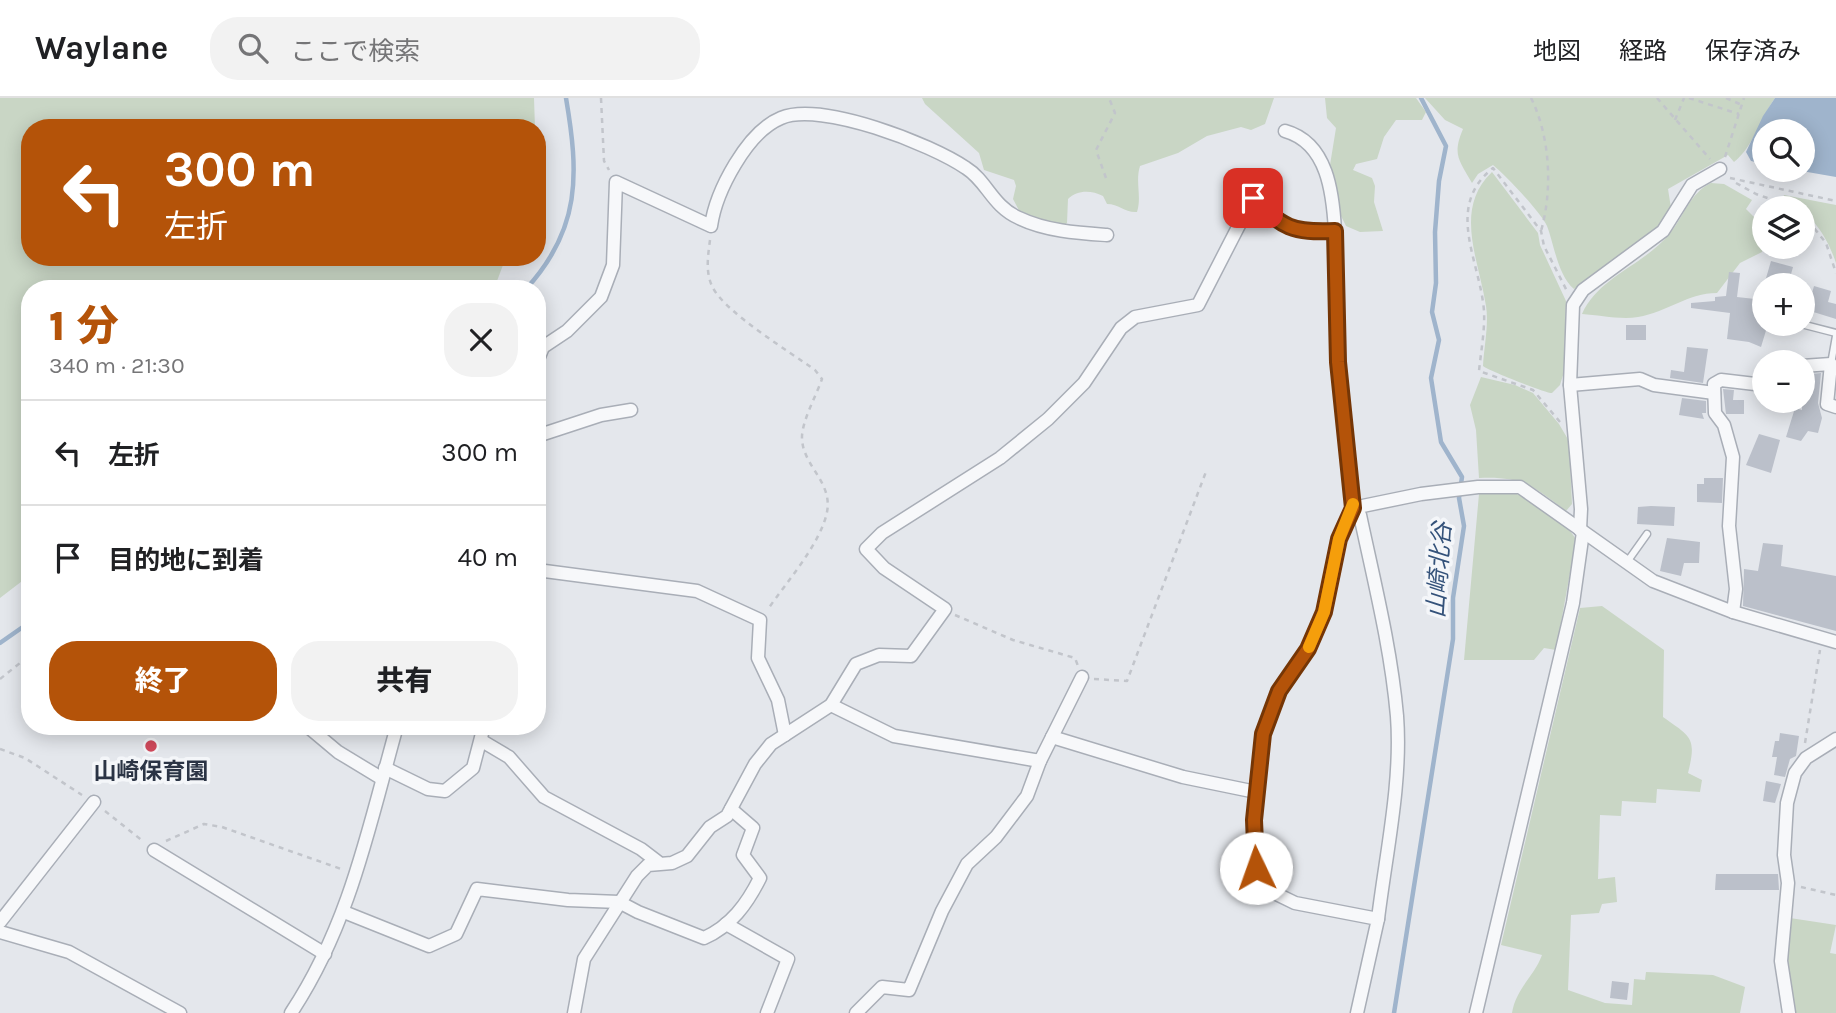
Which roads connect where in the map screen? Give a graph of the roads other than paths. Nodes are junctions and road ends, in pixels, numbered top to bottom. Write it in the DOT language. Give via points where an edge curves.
graph roads {
  1 [pos="1285,131"];
  2 [pos="1720,169"];
  3 [pos="1335,231"];
  4 [pos="1107,235"];
  5 [pos="1815,328"];
  6 [pos="1836,335"];
  7 [pos="546,345"];
  8 [pos="1831,364"];
  9 [pos="1815,365"];
  10 [pos="1752,384"];
  11 [pos="1570,385"];
  12 [pos="1714,393"];
  13 [pos="1836,407"];
  14 [pos="631,410"];
  15 [pos="546,433"];
  16 [pos="1353,508"];
  17 [pos="1582,531"];
  18 [pos="1647,534"];
  19 [pos="1626,564"];
  20 [pos="546,571"];
  21 [pos="1733,612"];
  22 [pos="1836,642"];
  23 [pos="1082,677"];
  24 [pos="831,705"];
  25 [pos="318,735"];
  26 [pos="394,735"];
  27 [pos="483,735"];
  28 [pos="785,735"];
  29 [pos="1052,737"];
  30 [pos="1836,739"];
  31 [pos="482,741"];
  32 [pos="1040,761"];
  33 [pos="383,773"];
  34 [pos="1256,792"];
  35 [pos="94,802"];
  36 [pos="731,809"];
  37 [pos="153,850"];
  38 [pos="658,862"];
  39 [pos="619,902"];
  40 [pos="344,912"];
  41 [pos="1378,919"];
  42 [pos="0,922"];
  43 [pos="726,924"];
  44 [pos="0,932"];
  45 [pos="325,954"];
  46 [pos="180,1013"];
  47 [pos="291,1013"];
  48 [pos="575,1013"];
  49 [pos="767,1013"];
  50 [pos="856,1013"];
  51 [pos="1357,1013"];
  52 [pos="1476,1013"];
  53 [pos="1789,1013"];
  1 -- 3 [label="street" via="1300,138 1325,167 1332,188"];
  2 -- 11 [label="street" via="1692,185 1663,231 1583,290 1573,305"];
  3 -- 16 [label="street" via="1338,362"];
  3 -- 24 [label="street" via="1297,231 1278,224 1253,198 1198,305 1170,308 1128,322 1084,383 1048,419 1000,458 882,533 866,550 884,568 945,609 911,656 879,655 856,664"];
  4 -- 7 [label="street" via="1069,232 1018,218 995,203 969,169 879,127 839,117 783,117 764,128 736,161 711,226 616,182 613,265 601,297"];
  5 -- 6 [label="lane"];
  6 -- 8 [label="lane"];
  8 -- 9 [label="street"];
  8 -- 13 [label="street" via="1827,404"];
  10 -- 12 [label="street" via="1717,381"];
  11 -- 12 [label="street" via="1640,379"];
  11 -- 17 [label="street"];
  12 -- 21 [label="street" via="1715,413 1724,425 1733,457 1729,526 1737,589"];
  14 -- 15 [label="street"];
  16 -- 17 [label="street" via="1421,494 1520,487"];
  16 -- 34 [label="street" via="1339,539 1324,612 1308,649 1279,691 1263,734"];
  16 -- 41 [label="street" via="1360,515 1381,612 1397,717 1395,781"];
  17 -- 19 [label="street"];
  17 -- 52 [label="street" via="1573,603"];
  18 -- 19 [label="lane"];
  19 -- 21 [label="street" via="1653,581"];
  20 -- 28 [label="street" via="697,591 760,620 758,658 778,700"];
  21 -- 22 [label="street"];
  23 -- 29 [label="street"];
  24 -- 28 [label="street"];
  24 -- 32 [label="street" via="894,736"];
  25 -- 33 [label="street" via="338,752"];
  26 -- 33 [label="street"];
  27 -- 31 [label="street"];
  28 -- 36 [label="street" via="755,764"];
  29 -- 32 [label="street"];
  29 -- 34 [label="street" via="1183,777"];
  30 -- 53 [label="street" via="1806,758 1795,773 1787,803 1781,961"];
  31 -- 33 [label="street" via="473,768 445,791"];
  31 -- 38 [label="street" via="509,757 544,797"];
  32 -- 50 [label="street" via="1027,796 996,837 967,864 909,990 882,987"];
  33 -- 40 [label="street"];
  34 -- 41 [label="street" via="1256,868 1266,889 1295,903"];
  35 -- 42 [label="street"];
  36 -- 38 [label="street" via="687,856 672,863"];
  36 -- 43 [label="street" via="753,828 743,855 760,878 745,907"];
  37 -- 45 [label="street"];
  38 -- 39 [label="street" via="637,876"];
  39 -- 40 [label="street" via="477,889 456,934 429,946"];
  39 -- 43 [label="street" via="704,938"];
  39 -- 48 [label="street" via="584,958"];
  40 -- 45 [label="street"];
  41 -- 51 [label="street"];
  43 -- 49 [label="street" via="788,959"];
  44 -- 46 [label="street" via="69,952"];
  45 -- 47 [label="street"];
}
